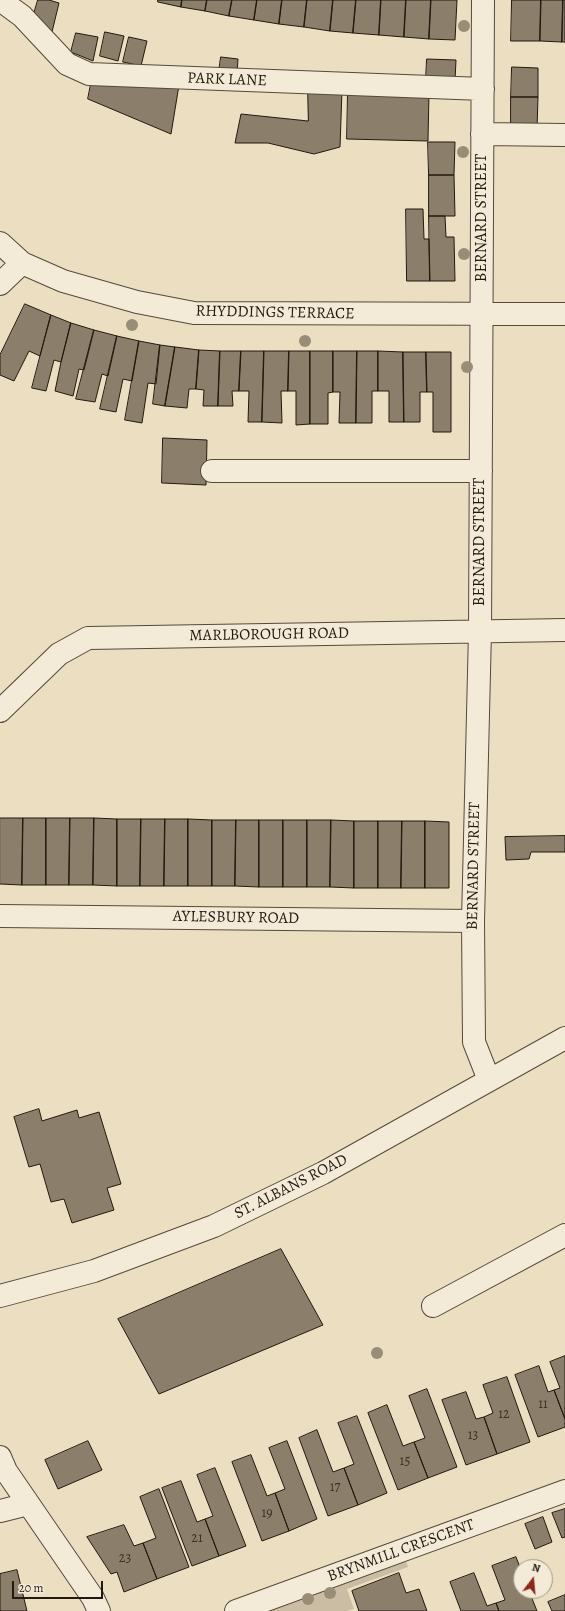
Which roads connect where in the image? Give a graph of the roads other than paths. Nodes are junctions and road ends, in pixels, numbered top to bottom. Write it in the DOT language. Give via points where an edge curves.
graph roads {
  1 [pos="0,0"];
  2 [pos="483,0"];
  3 [pos="483,89"];
  4 [pos="482,134"];
  5 [pos="565,135"];
  6 [pos="0,243"];
  7 [pos="22,263"];
  8 [pos="0,284"];
  9 [pos="482,314"];
  10 [pos="565,314"];
  11 [pos="212,471"];
  12 [pos="481,471"];
  13 [pos="565,630"];
  14 [pos="480,631"];
  15 [pos="0,712"];
  16 [pos="0,916"];
  17 [pos="473,921"];
  18 [pos="565,1038"];
  19 [pos="489,1080"];
  20 [pos="565,1236"];
  21 [pos="0,1296"];
  22 [pos="433,1306"];
  23 [pos="0,1457"];
  24 [pos="565,1491"];
  25 [pos="28,1504"];
  26 [pos="0,1511"];
  27 [pos="99,1611"];
  28 [pos="236,1611"];
  1 -- 3 [label="street, PARK LANE" via="22,16 67,64 89,74"];
  2 -- 3 [label="street, BERNARD STREET"];
  3 -- 4 [label="street, BERNARD STREET"];
  4 -- 5 [label="street"];
  4 -- 9 [label="street, BERNARD STREET"];
  6 -- 7 [label="street, RHYDDINGS TERRACE"];
  7 -- 8 [label="street"];
  7 -- 9 [label="street, RHYDDINGS TERRACE" via="63,281 137,302 194,313"];
  9 -- 10 [label="street, RHYDDINGS TERRACE"];
  9 -- 12 [label="street, BERNARD STREET"];
  11 -- 12 [label="street"];
  12 -- 14 [label="street, BERNARD STREET"];
  13 -- 14 [label="street, MARLBOROUGH ROAD"];
  14 -- 15 [label="street, MARLBOROUGH ROAD" via="88,638 59,654"];
  14 -- 17 [label="street, BERNARD STREET"];
  16 -- 17 [label="street, AYLESBURY ROAD"];
  17 -- 19 [label="street, BERNARD STREET" via="474,1042"];
  18 -- 19 [label="street, ST. ALBANS ROAD"];
  19 -- 21 [label="street, ST. ALBANS ROAD" via="323,1173 214,1226 94,1271"];
  20 -- 22 [label="street"];
  23 -- 25 [label="street" via="6,1471"];
  24 -- 28 [label="street, BRYNMILL CRESCENT"];
  25 -- 26 [label="street"];
  25 -- 27 [label="street" via="93,1598"];
}
